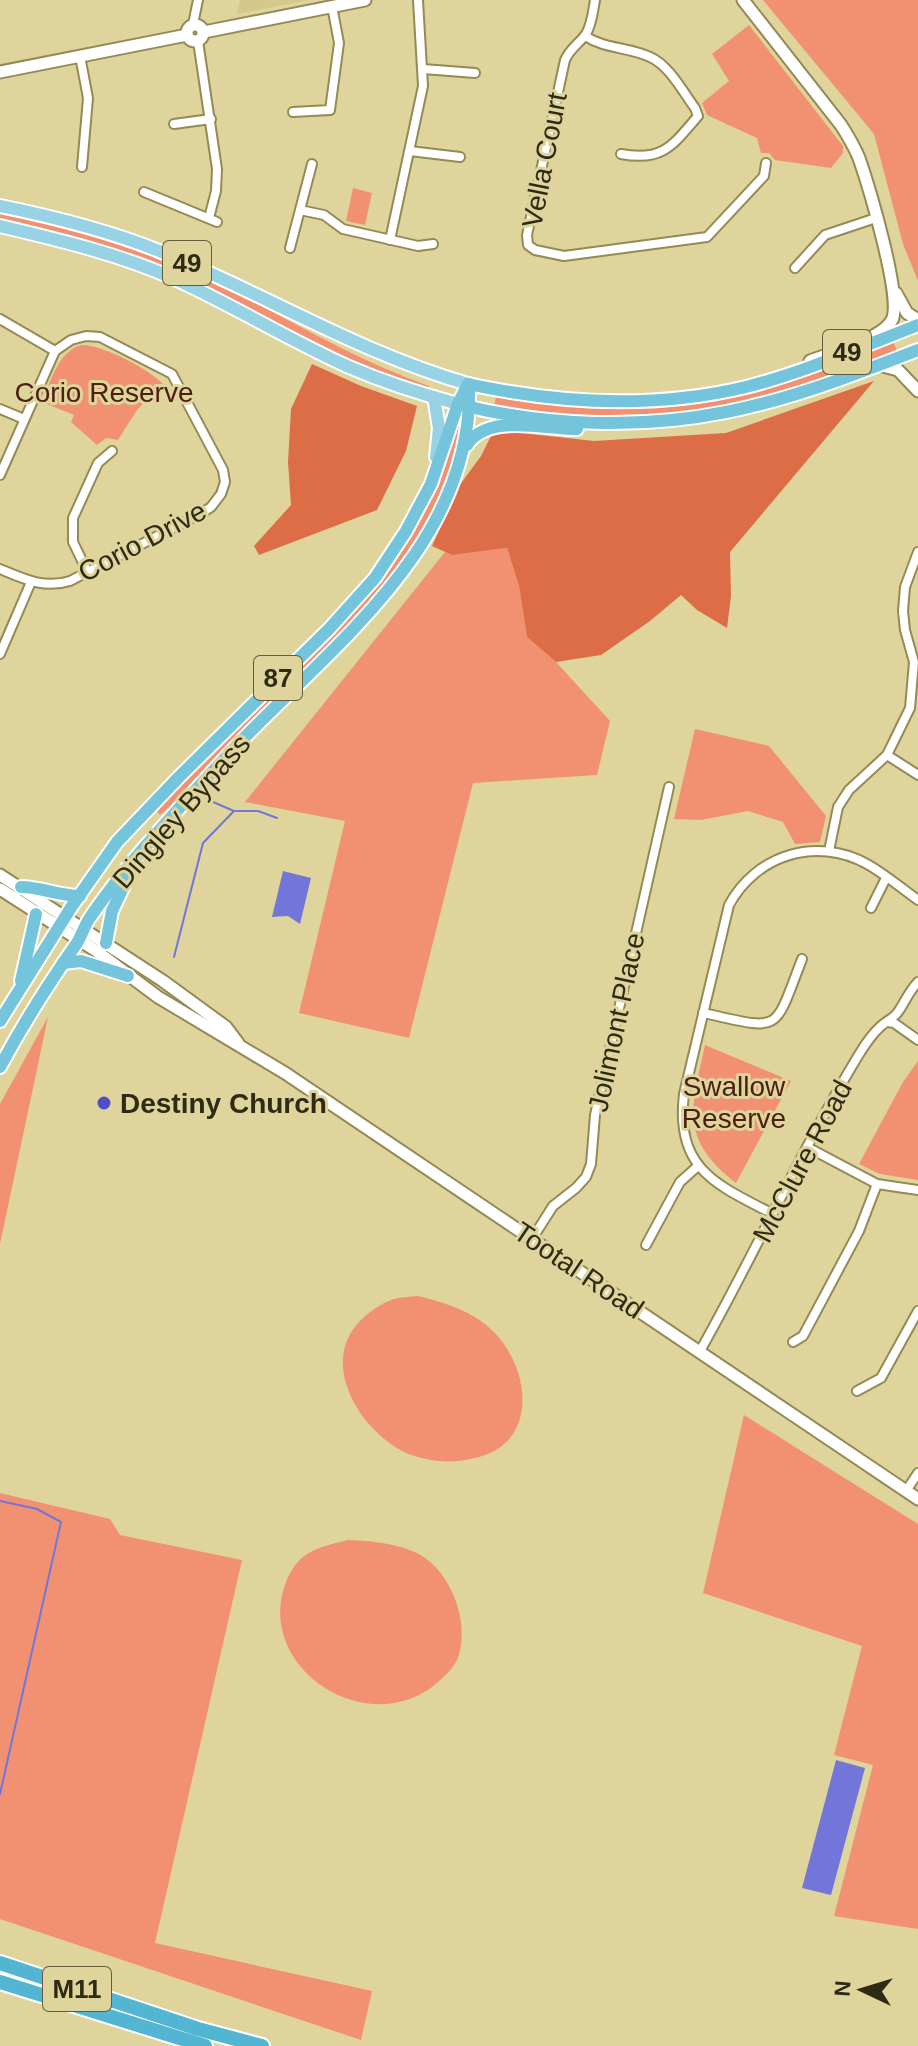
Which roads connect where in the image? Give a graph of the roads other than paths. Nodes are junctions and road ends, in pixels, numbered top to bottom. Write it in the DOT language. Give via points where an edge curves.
graph roads {
  1 [pos="198,0"];
  2 [pos="365,0"];
  3 [pos="418,0"];
  4 [pos="595,0"];
  5 [pos="743,0"];
  6 [pos="332,6"];
  7 [pos="195,33"];
  8 [pos="585,36"];
  9 [pos="80,56"];
  10 [pos="423,69"];
  11 [pos="0,72"];
  12 [pos="475,73"];
  13 [pos="293,112"];
  14 [pos="211,119"];
  15 [pos="174,124"];
  16 [pos="410,151"];
  17 [pos="621,154"];
  18 [pos="460,157"];
  19 [pos="766,163"];
  20 [pos="312,164"];
  21 [pos="82,167"];
  22 [pos="144,192"];
  23 [pos="0,206"];
  24 [pos="300,210"];
  25 [pos="876,218"];
  26 [pos="0,226"];
  27 [pos="390,240"];
  28 [pos="433,244"];
  29 [pos="290,248"];
  30 [pos="795,268"];
  31 [pos="894,289"];
  32 [pos="0,319"];
  33 [pos="918,323"];
  34 [pos="918,350"];
  35 [pos="55,351"];
  36 [pos="879,365"];
  37 [pos="777,378"];
  38 [pos="468,384"];
  39 [pos="918,391"];
  40 [pos="434,397"];
  41 [pos="464,405"];
  42 [pos="0,409"];
  43 [pos="24,419"];
  44 [pos="612,422"];
  45 [pos="464,449"];
  46 [pos="112,451"];
  47 [pos="0,475"];
  48 [pos="431,484"];
  49 [pos="918,552"];
  50 [pos="0,569"];
  51 [pos="88,573"];
  52 [pos="31,582"];
  53 [pos="0,654"];
  54 [pos="916,662"];
  55 [pos="887,755"];
  56 [pos="918,775"];
  57 [pos="669,787"];
  58 [pos="142,851"];
  59 [pos="829,851"];
  60 [pos="0,875"];
  61 [pos="886,878"];
  62 [pos="21,887"];
  63 [pos="0,889"];
  64 [pos="80,896"];
  65 [pos="918,900"];
  66 [pos="871,908"];
  67 [pos="36,914"];
  68 [pos="63,923"];
  69 [pos="81,934"];
  70 [pos="106,943"];
  71 [pos="802,959"];
  72 [pos="63,963"];
  73 [pos="128,976"];
  74 [pos="918,982"];
  75 [pos="18,992"];
  76 [pos="703,1013"];
  77 [pos="0,1021"];
  78 [pos="888,1022"];
  79 [pos="918,1040"];
  80 [pos="239,1043"];
  81 [pos="0,1067"];
  82 [pos="807,1147"];
  83 [pos="698,1166"];
  84 [pos="877,1184"];
  85 [pos="918,1190"];
  86 [pos="771,1213"];
  87 [pos="532,1239"];
  88 [pos="646,1245"];
  89 [pos="918,1311"];
  90 [pos="793,1342"];
  91 [pos="700,1351"];
  92 [pos="857,1391"];
  93 [pos="918,1473"];
  94 [pos="906,1491"];
  95 [pos="918,1499"];
  96 [pos="0,1963"];
  97 [pos="0,1982"];
  98 [pos="205,2046"];
  99 [pos="262,2046"];
  1 -- 7 [label="street"];
  2 -- 6 [label="main road"];
  3 -- 10 [label="street"];
  4 -- 8 [label="street, Vella Court"];
  5 -- 25 [label="main road" via="852,143"];
  6 -- 7 [label="main road"];
  6 -- 13 [label="street" via="339,43 330,110"];
  7 -- 9 [label="main road"];
  7 -- 14 [label="street"];
  8 -- 17 [label="street" via="661,64 698,116 671,148 659,154"];
  8 -- 19 [label="street, Vella Court" via="565,60 527,235 535,250 564,256 707,237 764,176"];
  9 -- 11 [label="main road"];
  9 -- 21 [label="street" via="88,98"];
  10 -- 12 [label="street"];
  10 -- 16 [label="street"];
  14 -- 15 [label="street"];
  14 -- 22 [label="street" via="217,169 213,220"];
  16 -- 18 [label="street"];
  16 -- 27 [label="street"];
  20 -- 24 [label="street"];
  23 -- 38 [label="main road, 49" via="136,242 380,354"];
  24 -- 27 [label="street" via="324,215 343,229"];
  24 -- 29 [label="street"];
  25 -- 30 [label="street" via="825,235"];
  25 -- 31 [label="main road"];
  26 -- 40 [label="main road, 49" via="155,271 350,367"];
  27 -- 28 [label="street"];
  31 -- 33 [label="main road"];
  31 -- 37 [label="main road" via="892,321 863,340"];
  32 -- 35 [label="street"];
  33 -- 37 [label="highway, 49"];
  34 -- 36 [label="highway, 49"];
  35 -- 43 [label="street"];
  35 -- 51 [label="street, Corio Drive" via="71,340 100,337 172,374 224,477 221,494 211,507"];
  36 -- 39 [label="main road" via="898,370"];
  36 -- 44 [label="highway, 49" via="727,412"];
  37 -- 38 [label="highway, 49" via="695,396 613,401 544,398"];
  38 -- 41 [label="highway, 87"];
  40 -- 41 [label="main road, 49"];
  40 -- 48 [label="main road" via="439,434"];
  41 -- 44 [label="highway, 49" via="546,419"];
  41 -- 45 [label="highway, Dingley Bypass / 87"];
  41 -- 48 [label="highway, Dingley Bypass / 87"];
  42 -- 43 [label="street"];
  43 -- 47 [label="street"];
  44 -- 45 [label="highway" via="577,429 493,427 474,436"];
  45 -- 58 [label="highway, Dingley Bypass / 87" via="434,521 388,592"];
  46 -- 51 [label="street" via="98,463 73,518 73,542"];
  48 -- 64 [label="highway, Dingley Bypass / 87" via="375,578 117,842"];
  49 -- 54 [label="street" via="903,611"];
  50 -- 52 [label="street, Corio Drive"];
  51 -- 52 [label="street, Corio Drive" via="62,583"];
  52 -- 53 [label="street"];
  54 -- 55 [label="street" via="910,708"];
  55 -- 56 [label="street"];
  55 -- 59 [label="street" via="838,807"];
  57 -- 87 [label="street, Jolimont Place" via="595,1115 591,1164 586,1177 553,1206"];
  58 -- 69 [label="highway, Dingley Bypass / 87"];
  58 -- 70 [label="highway" via="112,911"];
  59 -- 61 [label="street" via="868,865"];
  59 -- 76 [label="street" via="782,857 743,882 726,912"];
  60 -- 62 [label="main road, Tootal Road"];
  61 -- 65 [label="street"];
  61 -- 66 [label="street"];
  62 -- 64 [label="highway"];
  62 -- 68 [label="main road, Tootal Road"];
  63 -- 67 [label="main road, Tootal Road"];
  64 -- 68 [label="highway, Dingley Bypass / 87"];
  67 -- 68 [label="main road, Tootal Road"];
  67 -- 75 [label="highway"];
  68 -- 69 [label="main road, Tootal Road"];
  68 -- 75 [label="highway, Dingley Bypass / 87"];
  69 -- 70 [label="main road, Tootal Road"];
  69 -- 72 [label="highway, Dingley Bypass / 87"];
  69 -- 73 [label="main road, Tootal Road"];
  70 -- 80 [label="main road, Tootal Road" via="226,1027"];
  71 -- 76 [label="street" via="774,1022 760,1026"];
  72 -- 73 [label="highway" via="81,961"];
  72 -- 81 [label="highway, Dingley Bypass / 87"];
  73 -- 80 [label="main road, Tootal Road" via="218,1035"];
  74 -- 78 [label="street, McClure Road"];
  75 -- 77 [label="highway, Dingley Bypass / 87"];
  76 -- 83 [label="street" via="683,1116"];
  78 -- 79 [label="street"];
  78 -- 82 [label="street, McClure Road" via="858,1056"];
  80 -- 87 [label="main road, Tootal Road"];
  82 -- 84 [label="street"];
  82 -- 86 [label="street, McClure Road"];
  83 -- 86 [label="street" via="716,1183"];
  83 -- 88 [label="street" via="680,1182"];
  84 -- 85 [label="street"];
  84 -- 90 [label="street" via="852,1244 803,1336"];
  86 -- 91 [label="street, McClure Road"];
  87 -- 91 [label="main road, Tootal Road"];
  89 -- 92 [label="street" via="881,1378"];
  91 -- 94 [label="main road, Tootal Road"];
  93 -- 94 [label="street"];
  94 -- 95 [label="main road, Tootal Road"];
  96 -- 99 [label="highway, M11"];
  97 -- 98 [label="highway, M11"];
}
